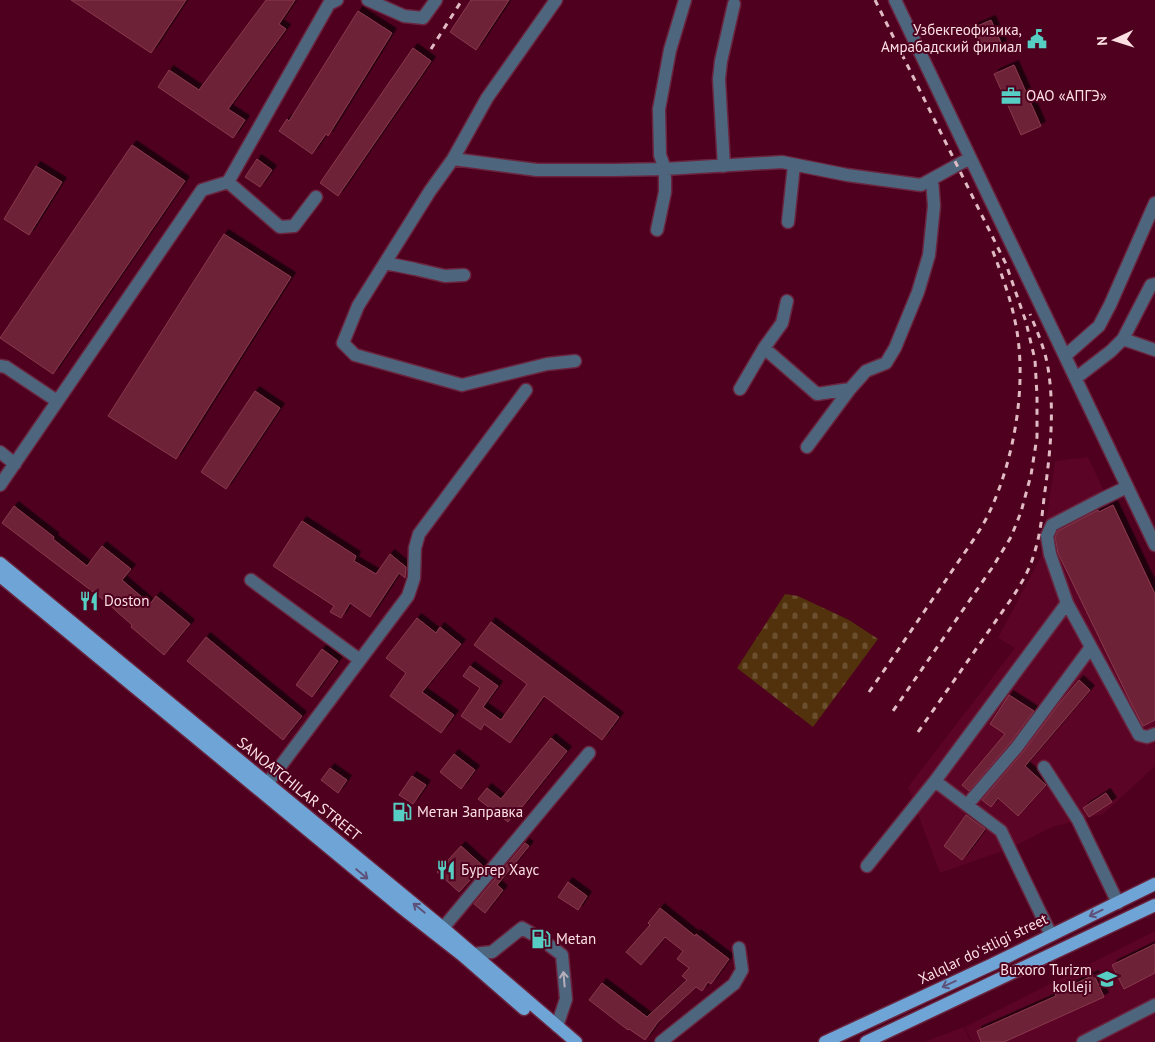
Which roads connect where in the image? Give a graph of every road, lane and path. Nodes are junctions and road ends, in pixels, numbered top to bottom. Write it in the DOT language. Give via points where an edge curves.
graph roads {
  1 [pos="337,0"];
  2 [pos="368,0"];
  3 [pos="436,0"];
  4 [pos="556,0"];
  5 [pos="685,0"];
  6 [pos="895,0"];
  7 [pos="734,4"];
  8 [pos="970,158"];
  9 [pos="453,159"];
  10 [pos="794,165"];
  11 [pos="724,166"];
  12 [pos="665,169"];
  13 [pos="932,179"];
  14 [pos="228,182"];
  15 [pos="316,197"];
  16 [pos="1155,203"];
  17 [pos="788,222"];
  18 [pos="657,230"];
  19 [pos="386,263"];
  20 [pos="464,275"];
  21 [pos="1155,284"];
  22 [pos="787,301"];
  23 [pos="1123,338"];
  24 [pos="764,348"];
  25 [pos="1155,350"];
  26 [pos="1065,356"];
  27 [pos="575,361"];
  28 [pos="0,366"];
  29 [pos="1076,378"];
  30 [pos="740,389"];
  31 [pos="850,389"];
  32 [pos="526,390"];
  33 [pos="57,401"];
  34 [pos="807,447"];
  35 [pos="0,452"];
  36 [pos="15,464"];
  37 [pos="0,485"];
  38 [pos="1127,487"];
  39 [pos="1155,545"];
  40 [pos="0,563"];
  41 [pos="0,576"];
  42 [pos="251,580"];
  43 [pos="1067,603"];
  44 [pos="1091,647"];
  45 [pos="360,660"];
  46 [pos="1155,734"];
  47 [pos="589,753"];
  48 [pos="1044,766"];
  49 [pos="935,780"];
  50 [pos="268,784"];
  51 [pos="967,805"];
  52 [pos="867,866"];
  53 [pos="1155,884"];
  54 [pos="1118,902"];
  55 [pos="1155,905"];
  56 [pos="443,928"];
  57 [pos="1052,935"];
  58 [pos="739,948"];
  59 [pos="474,954"];
  60 [pos="1155,1004"];
  61 [pos="557,1026"];
  62 [pos="563,1042"];
  63 [pos="576,1042"];
  64 [pos="661,1042"];
  65 [pos="825,1042"];
  66 [pos="866,1042"];
  67 [pos="1084,1042"];
  1 -- 14 [label="street" via="329,4"];
  2 -- 3 [label="street" via="404,16 423,18"];
  4 -- 9 [label="street" via="487,98"];
  5 -- 12 [label="street" via="670,50 659,109 660,155"];
  6 -- 8 [label="street"];
  7 -- 11 [label="street" via="719,79"];
  8 -- 13 [label="street"];
  8 -- 26 [label="street"];
  9 -- 12 [label="street" via="537,170"];
  9 -- 19 [label="street"];
  10 -- 11 [label="street" via="782,162"];
  10 -- 13 [label="street" via="921,185"];
  10 -- 17 [label="street"];
  11 -- 12 [label="street"];
  12 -- 18 [label="street" via="665,192"];
  13 -- 31 [label="street" via="934,206 929,254 918,292 886,364 866,370"];
  14 -- 15 [label="street" via="280,227 294,226"];
  14 -- 33 [label="street" via="202,190"];
  16 -- 26 [label="street" via="1100,326"];
  19 -- 20 [label="street" via="445,276"];
  19 -- 27 [label="street" via="358,306 344,343 355,355 462,385 547,364"];
  21 -- 23 [label="street" via="1151,285"];
  22 -- 24 [label="street" via="782,323"];
  23 -- 25 [label="street"];
  23 -- 29 [label="street"];
  24 -- 30 [label="street"];
  24 -- 31 [label="street" via="817,394"];
  26 -- 29 [label="street"];
  28 -- 33 [label="street" via="6,366"];
  29 -- 38 [label="street"];
  31 -- 34 [label="street"];
  32 -- 45 [label="street" via="419,534 414,578 408,596"];
  33 -- 36 [label="street"];
  35 -- 36 [label="street"];
  36 -- 37 [label="street"];
  38 -- 39 [label="street"];
  38 -- 43 [label="street" via="1052,525 1048,531 1050,554"];
  40 -- 50 [label="main road, SANOATCHILAR STREET"];
  41 -- 62 [label="main road, SANOATCHILAR STREET, one-way" via="462,955"];
  42 -- 45 [label="street"];
  43 -- 44 [label="street"];
  43 -- 49 [label="street"];
  44 -- 46 [label="street" via="1139,735"];
  44 -- 51 [label="street" via="1017,747"];
  45 -- 50 [label="street"];
  47 -- 56 [label="street"];
  48 -- 54 [label="street" via="1078,820"];
  49 -- 51 [label="street"];
  49 -- 52 [label="street"];
  56 -- 50 [label="main road, SANOATCHILAR STREET, one-way"];
  51 -- 57 [label="street" via="1000,831"];
  53 -- 54 [label="main road, Xalqlar doʻstligi street"];
  54 -- 57 [label="main road, Xalqlar doʻstligi street, one-way"];
  55 -- 66 [label="main road"];
  56 -- 59 [label="main road, SANOATCHILAR STREET"];
  57 -- 65 [label="main road, Xalqlar doʻstligi street, one-way"];
  58 -- 64 [label="street" via="742,970 734,984"];
  59 -- 61 [label="main road, SANOATCHILAR STREET"];
  61 -- 59 [label="street, one-way" via="566,1000 562,955 522,928 492,952"];
  60 -- 67 [label="street"];
  61 -- 63 [label="main road, SANOATCHILAR STREET"];
}
